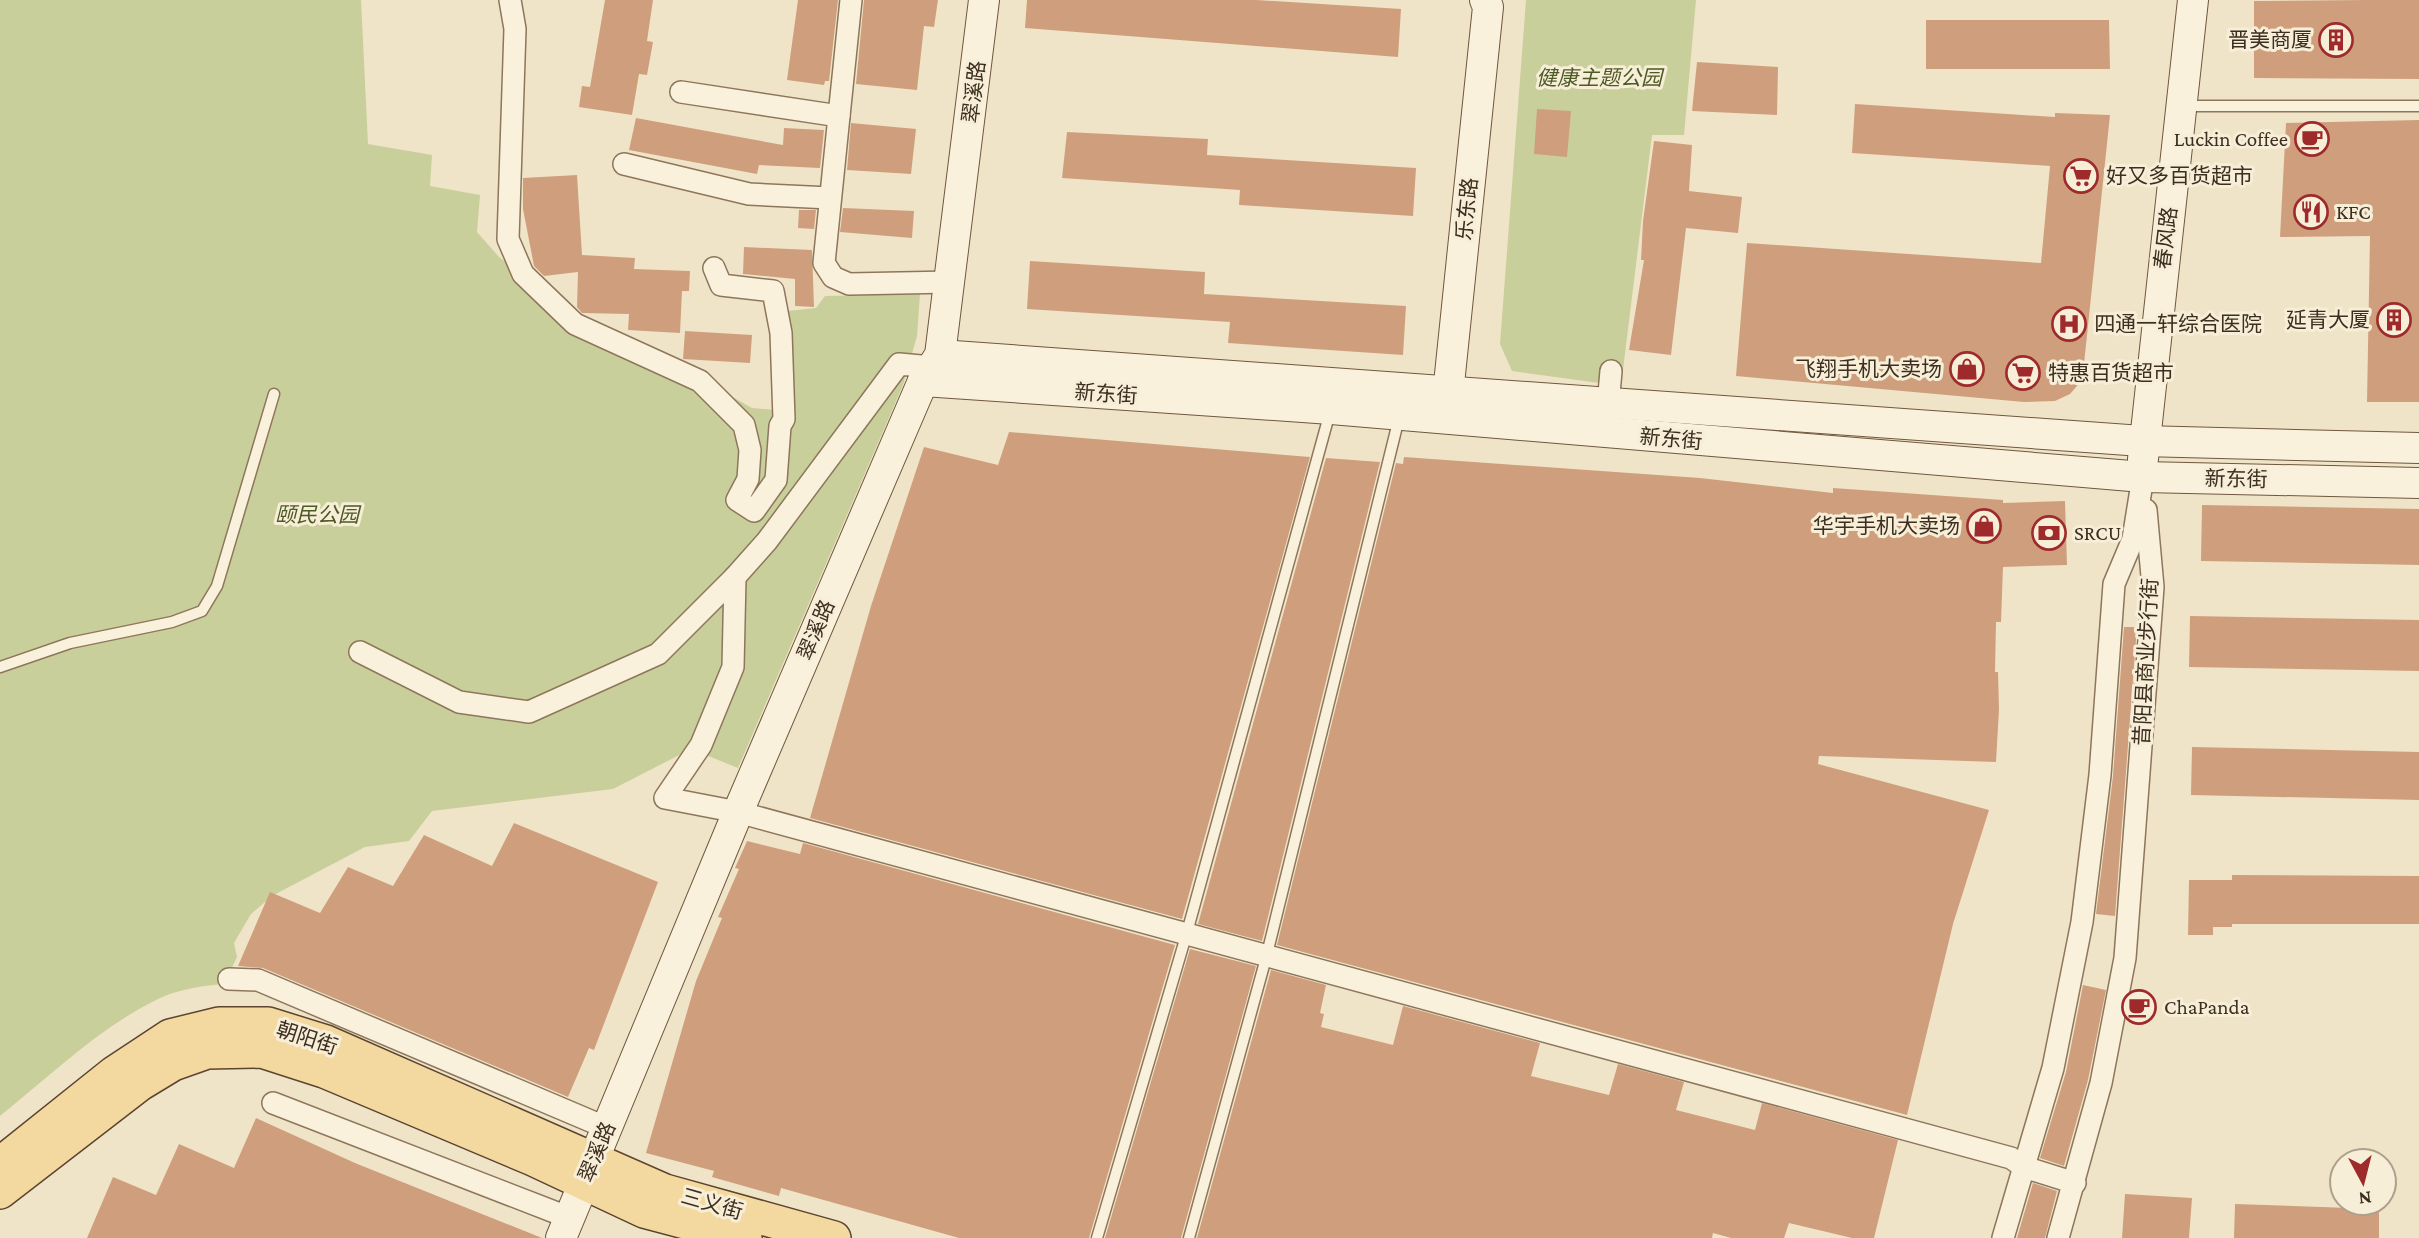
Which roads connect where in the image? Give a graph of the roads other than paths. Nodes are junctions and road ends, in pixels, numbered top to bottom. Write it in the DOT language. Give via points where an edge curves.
graph roads {
  1 [pos="510,0"];
  2 [pos="851,0"];
  3 [pos="984,0"];
  4 [pos="1485,0"];
  5 [pos="2193,0"];
  6 [pos="681,92"];
  7 [pos="2181,106"];
  8 [pos="2419,106"];
  9 [pos="839,116"];
  10 [pos="624,164"];
  11 [pos="830,198"];
  12 [pos="714,268"];
  13 [pos="951,282"];
  14 [pos="932,368"];
  15 [pos="1611,371"];
  16 [pos="274,394"];
  17 [pos="1608,405"];
  18 [pos="1446,406"];
  19 [pos="1331,409"];
  20 [pos="1400,415"];
  21 [pos="2142,441"];
  22 [pos="2419,448"];
  23 [pos="2143,477"];
  24 [pos="2419,483"];
  25 [pos="735,577"];
  26 [pos="360,652"];
  27 [pos="0,667"];
  28 [pos="738,812"];
  29 [pos="1186,936"];
  30 [pos="1266,958"];
  31 [pos="229,979"];
  32 [pos="273,1103"];
  33 [pos="607,1128"];
  34 [pos="0,1164"];
  35 [pos="2024,1167"];
  36 [pos="588,1173"];
  37 [pos="2075,1183"];
  38 [pos="0,1192"];
  39 [pos="566,1228"];
  40 [pos="744,1238"];
  41 [pos="834,1238"];
  42 [pos="1097,1238"];
  43 [pos="1189,1238"];
  44 [pos="2003,1238"];
  45 [pos="2058,1238"];
  1 -- 12 [label="street" via="515,29 508,239 523,274 575,324 700,381 744,425 750,450 748,479 737,500 754,511 776,480 784,419 781,333 774,291 721,285"];
  2 -- 9 [label="street"];
  3 -- 13 [label="main road, 翠溪路"];
  4 -- 18 [label="main road, 乐东路" via="1488,7"];
  5 -- 7 [label="main road, 春风路"];
  6 -- 9 [label="street"];
  7 -- 8 [label="lane"];
  7 -- 21 [label="main road, 春风路"];
  9 -- 11 [label="street"];
  10 -- 11 [label="street" via="749,194"];
  11 -- 13 [label="street" via="824,263 832,277 849,284"];
  13 -- 14 [label="main road, 翠溪路"];
  14 -- 18 [label="main road, 新东街"];
  14 -- 19 [label="main road, 新东街"];
  14 -- 25 [label="street" via="899,364 820,473"];
  14 -- 28 [label="main road, 翠溪路"];
  15 -- 17 [label="street"];
  16 -- 27 [label="lane" via="217,586 202,611 172,622 69,643"];
  17 -- 18 [label="main road, 新东街"];
  17 -- 21 [label="main road, 新东街"];
  18 -- 20 [label="main road, 新东街"];
  18 -- 23 [label="main road, 新东街"];
  19 -- 20 [label="main road, 新东街"];
  19 -- 29 [label="lane"];
  20 -- 30 [label="lane"];
  21 -- 22 [label="main road, 新东街"];
  21 -- 23 [label="main road, 春风路"];
  23 -- 24 [label="main road, 新东街"];
  23 -- 35 [label="street, 昔阳县商业步行街" via="2133,539 2114,584 2100,775 2082,922 2053,1068"];
  23 -- 37 [label="street, 昔阳县商业步行街" via="2153,587 2125,958 2101,1083"];
  25 -- 26 [label="street" via="658,654 529,712 459,702"];
  25 -- 28 [label="street" via="733,667 701,745 665,798"];
  28 -- 29 [label="street"];
  28 -- 33 [label="main road, 翠溪路"];
  29 -- 30 [label="street"];
  29 -- 42 [label="lane"];
  30 -- 35 [label="street" via="1587,1040 2011,1158"];
  30 -- 43 [label="lane"];
  31 -- 33 [label="street" via="258,980"];
  32 -- 39 [label="street"];
  33 -- 36 [label="main road, 翠溪路"];
  34 -- 36 [label="main road, 朝阳街" via="114,1073 170,1036 219,1024 268,1024 326,1042 544,1136"];
  35 -- 37 [label="street"];
  35 -- 44 [label="street, 昔阳县商业步行街"];
  36 -- 38 [label="main road, 朝阳街" via="533,1160 324,1071 262,1051 207,1052 173,1064 140,1084"];
  36 -- 39 [label="main road, 翠溪路"];
  36 -- 40 [label="main road, 三义街" via="644,1211"];
  36 -- 41 [label="main road, 三义街"];
  37 -- 45 [label="street, 昔阳县商业步行街"];
}
